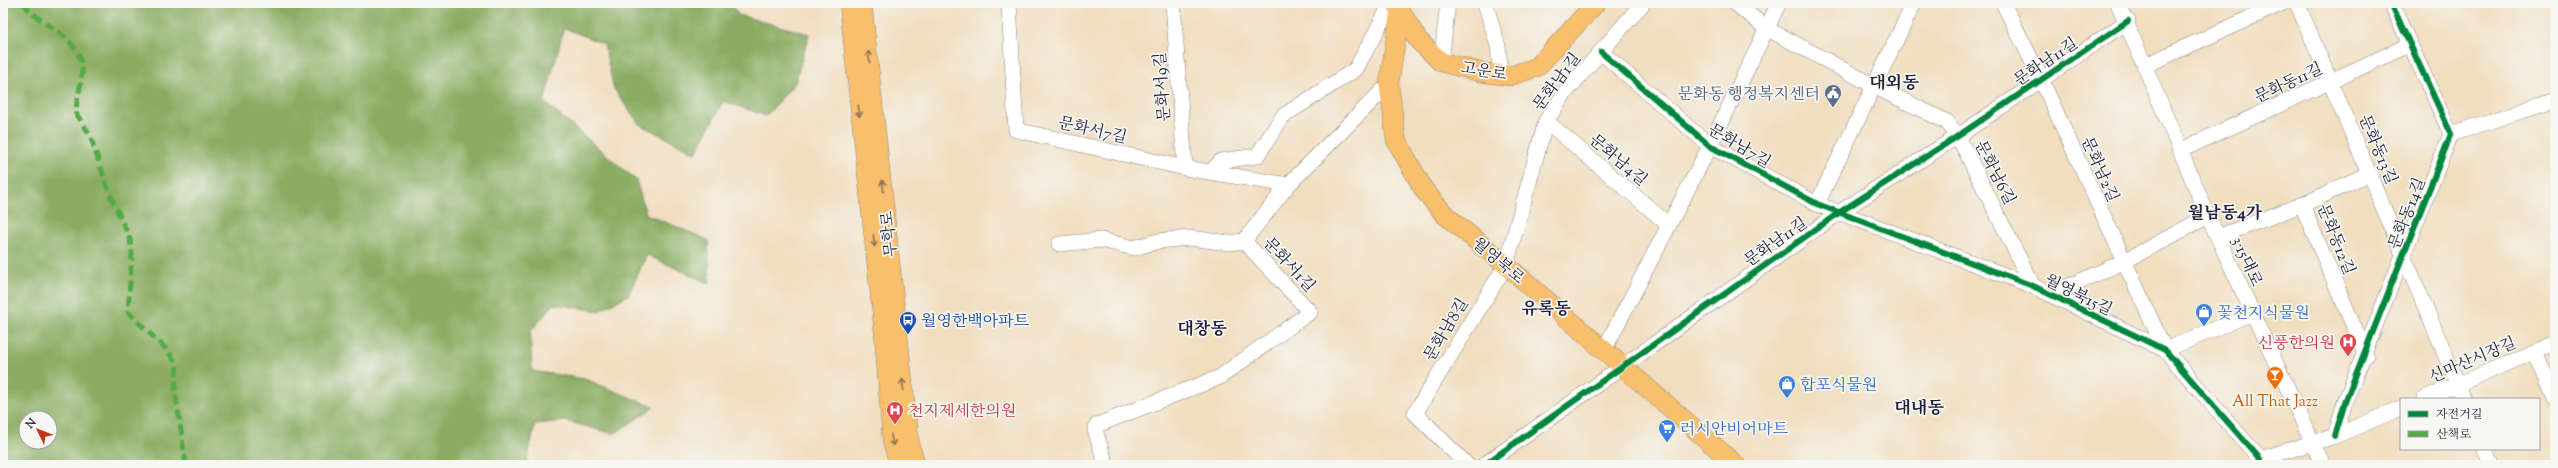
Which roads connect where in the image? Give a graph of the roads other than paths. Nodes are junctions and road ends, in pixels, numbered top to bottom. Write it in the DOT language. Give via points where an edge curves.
graph roads {
  1 [pos="849,3"];
  2 [pos="862,3"];
  3 [pos="1009,3"];
  4 [pos="1173,3"];
  5 [pos="1448,3"];
  6 [pos="1485,3"];
  7 [pos="1596,3"];
  8 [pos="1643,3"];
  9 [pos="1735,3"];
  10 [pos="1779,3"];
  11 [pos="1914,3"];
  12 [pos="1990,3"];
  13 [pos="2118,3"];
  14 [pos="2283,3"];
  15 [pos="2297,3"];
  16 [pos="2391,3"];
  17 [pos="1394,6"];
  18 [pos="2005,7"];
  19 [pos="2128,21"];
  20 [pos="1766,28"];
  21 [pos="2409,46"];
  22 [pos="1601,52"];
  23 [pos="1441,62"];
  24 [pos="2146,65"];
  25 [pos="1501,76"];
  26 [pos="2041,79"];
  27 [pos="2330,82"];
  28 [pos="1389,84"];
  29 [pos="1874,86"];
  30 [pos="2555,100"];
  31 [pos="1546,121"];
  32 [pos="2451,134"];
  33 [pos="1958,136"];
  34 [pos="1710,146"];
  35 [pos="2181,150"];
  36 [pos="1185,168"];
  37 [pos="1211,172"];
  38 [pos="2370,173"];
  39 [pos="1288,185"];
  40 [pos="1817,204"];
  41 [pos="2303,204"];
  42 [pos="1840,212"];
  43 [pos="2208,216"];
  44 [pos="1669,225"];
  45 [pos="2218,237"];
  46 [pos="1244,241"];
  47 [pos="1059,244"];
  48 [pos="2404,256"];
  49 [pos="2123,262"];
  50 [pos="1506,264"];
  51 [pos="2033,286"];
  52 [pos="2051,294"];
  53 [pos="2252,313"];
  54 [pos="2555,343"];
  55 [pos="1604,350"];
  56 [pos="2165,350"];
  57 [pos="2535,352"];
  58 [pos="2366,355"];
  59 [pos="1621,365"];
  60 [pos="2458,385"];
  61 [pos="2426,398"];
  62 [pos="2464,398"];
  63 [pos="2555,399"];
  64 [pos="2400,408"];
  65 [pos="2335,436"];
  66 [pos="2312,442"];
  67 [pos="2484,450"];
  68 [pos="2259,462"];
  69 [pos="1729,463"];
  70 [pos="899,465"];
  71 [pos="916,465"];
  72 [pos="1106,465"];
  73 [pos="1467,465"];
  74 [pos="1484,465"];
  75 [pos="2323,465"];
  76 [pos="2491,465"];
  1 -- 70 [label="main road, 무학로, one-way" via="884,332 892,439"];
  71 -- 2 [label="main road, 무학로, one-way" via="910,447"];
  3 -- 36 [label="street, 문화서7길" via="1016,130"];
  4 -- 36 [label="street, 문화서9길"];
  5 -- 23 [label="street"];
  6 -- 25 [label="street" via="1498,46"];
  7 -- 25 [label="main road, 고운로" via="1537,68"];
  8 -- 22 [label="street, 문화남1길"];
  9 -- 20 [label="street, 문화남6길"];
  10 -- 20 [label="street"];
  11 -- 29 [label="street"];
  12 -- 18 [label="street"];
  13 -- 19 [label="street, 3·15대로"];
  14 -- 24 [label="street"];
  15 -- 27 [label="street, 문화동13길"];
  16 -- 21 [label="street"];
  17 -- 23 [label="main road, 고운로" via="1418,40"];
  17 -- 28 [label="main road, 월영북로"];
  17 -- 37 [label="street" via="1387,11 1356,69 1283,116 1257,156 1221,161"];
  18 -- 26 [label="street, 문화남2길"];
  19 -- 24 [label="street, 3·15대로"];
  19 -- 26 [label="street, 문화남11길"];
  20 -- 29 [label="street, 문화남6길"];
  20 -- 34 [label="street"];
  21 -- 27 [label="street, 문화동11길"];
  21 -- 32 [label="street"];
  22 -- 31 [label="street, 문화남1길" via="1564,94"];
  22 -- 34 [label="street, 문화남7길"];
  23 -- 25 [label="main road, 고운로"];
  24 -- 35 [label="street, 3·15대로"];
  26 -- 33 [label="street, 문화남11길"];
  26 -- 49 [label="street, 문화남2길"];
  27 -- 35 [label="street, 문화동11길"];
  27 -- 38 [label="street, 문화동13길"];
  28 -- 39 [label="street, 문화서1길"];
  28 -- 50 [label="main road, 월영북로" via="1396,140 1424,190 1445,215"];
  29 -- 33 [label="street, 문화남6길" via="1947,122"];
  29 -- 40 [label="street"];
  30 -- 32 [label="street"];
  31 -- 44 [label="street, 문화남4길"];
  31 -- 50 [label="street, 문화남1길"];
  32 -- 48 [label="street, 문화동14길"];
  33 -- 42 [label="street, 문화남11길"];
  33 -- 51 [label="street, 문화남6길"];
  34 -- 40 [label="street, 문화남7길"];
  34 -- 44 [label="street"];
  35 -- 43 [label="street, 3·15대로"];
  36 -- 37 [label="street, 문화서7길"];
  37 -- 39 [label="street, 문화서7길"];
  38 -- 41 [label="street, 문화동12길"];
  38 -- 48 [label="street, 문화동13길"];
  39 -- 46 [label="street, 문화서1길"];
  40 -- 42 [label="street, 문화남7길"];
  41 -- 45 [label="street"];
  41 -- 58 [label="street, 문화동12길"];
  42 -- 51 [label="street, 월영북15길"];
  42 -- 59 [label="street, 문화남11길"];
  43 -- 45 [label="street, 3·15대로"];
  43 -- 49 [label="street"];
  44 -- 55 [label="street"];
  45 -- 53 [label="street, 3·15대로"];
  46 -- 47 [label="street" via="1229,243 1189,238 1158,241 1134,248 1101,240"];
  46 -- 72 [label="street, 문화서1길" via="1310,312 1220,377 1097,425 1095,430"];
  48 -- 58 [label="street, 문화동14길"];
  48 -- 60 [label="street, 문화동13길"];
  49 -- 52 [label="street"];
  49 -- 56 [label="street, 문화남2길"];
  50 -- 55 [label="main road, 월영북로"];
  50 -- 73 [label="street, 문화남8길" via="1415,413"];
  51 -- 52 [label="street, 월영북15길"];
  52 -- 56 [label="street, 월영북15길"];
  53 -- 56 [label="street"];
  53 -- 66 [label="street, 3·15대로"];
  54 -- 57 [label="street, 신마산시장길"];
  55 -- 59 [label="main road, 월영북로"];
  56 -- 68 [label="street, 월영북15길"];
  57 -- 60 [label="street, 신마산시장길"];
  57 -- 63 [label="street, 신마산시장길"];
  58 -- 65 [label="street, 문화동14길" via="2345,402"];
  59 -- 69 [label="main road, 월영북로"];
  59 -- 74 [label="street, 문화남11길"];
  60 -- 61 [label="street, 신마산시장길"];
  60 -- 62 [label="street, 문화동13길"];
  64 -- 65 [label="street"];
  65 -- 66 [label="street"];
  66 -- 68 [label="street"];
  66 -- 75 [label="street, 3·15대로"];
  67 -- 76 [label="street"];
}
